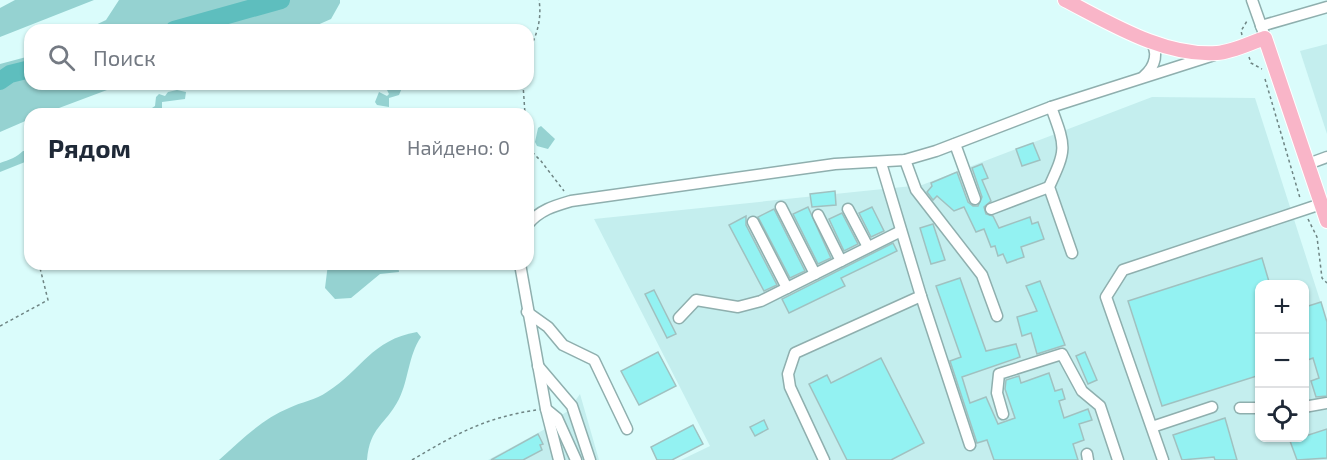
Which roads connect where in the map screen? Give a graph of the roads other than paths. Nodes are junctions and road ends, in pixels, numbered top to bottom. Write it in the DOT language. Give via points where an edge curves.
graph roads {
  1 [pos="1065,0"];
  2 [pos="1252,0"];
  3 [pos="1327,7"];
  4 [pos="1263,32"];
  5 [pos="1146,38"];
  6 [pos="1220,53"];
  7 [pos="1141,79"];
  8 [pos="1051,107"];
  9 [pos="955,144"];
  10 [pos="1327,157"];
  11 [pos="905,160"];
  12 [pos="881,163"];
  13 [pos="1308,164"];
  14 [pos="1049,188"];
  15 [pos="975,199"];
  16 [pos="781,207"];
  17 [pos="848,208"];
  18 [pos="991,208"];
  19 [pos="1325,212"];
  20 [pos="818,215"];
  21 [pos="534,217"];
  22 [pos="753,222"];
  23 [pos="901,231"];
  24 [pos="868,247"];
  25 [pos="1072,253"];
  26 [pos="841,261"];
  27 [pos="521,270"];
  28 [pos="815,274"];
  29 [pos="787,288"];
  30 [pos="921,296"];
  31 [pos="527,312"];
  32 [pos="996,316"];
  33 [pos="679,318"];
  34 [pos="538,365"];
  35 [pos="1327,403"];
  36 [pos="1309,406"];
  37 [pos="1212,407"];
  38 [pos="1240,408"];
  39 [pos="1255,408"];
  40 [pos="546,409"];
  41 [pos="1003,414"];
  42 [pos="1152,427"];
  43 [pos="627,429"];
  44 [pos="970,445"];
  45 [pos="559,460"];
  46 [pos="576,460"];
  47 [pos="590,460"];
  48 [pos="824,460"];
  49 [pos="1118,460"];
  50 [pos="1163,460"];
  1 -- 5 [label="main road"];
  2 -- 4 [label="street"];
  3 -- 4 [label="street"];
  4 -- 6 [label="main road" via="1245,45"];
  4 -- 13 [label="main road"];
  5 -- 6 [label="main road" via="1182,51"];
  5 -- 7 [label="street" via="1155,51 1155,62"];
  6 -- 7 [label="street"];
  7 -- 8 [label="street"];
  8 -- 9 [label="street"];
  8 -- 14 [label="street" via="1065,145"];
  9 -- 11 [label="street"];
  9 -- 15 [label="street"];
  10 -- 13 [label="street"];
  11 -- 12 [label="street"];
  11 -- 32 [label="street" via="916,190 982,275"];
  12 -- 21 [label="street" via="801,168 571,201"];
  12 -- 23 [label="street"];
  13 -- 19 [label="main road"];
  14 -- 18 [label="street"];
  14 -- 25 [label="street"];
  16 -- 28 [label="street"];
  17 -- 24 [label="street"];
  19 -- 42 [label="street" via="1304,210 1123,270 1106,297"];
  20 -- 26 [label="street"];
  22 -- 29 [label="street"];
  23 -- 24 [label="street"];
  23 -- 30 [label="street"];
  24 -- 26 [label="street"];
  26 -- 28 [label="street"];
  27 -- 31 [label="street"];
  28 -- 29 [label="street"];
  29 -- 33 [label="street" via="738,307 696,300"];
  30 -- 44 [label="street"];
  30 -- 48 [label="street" via="795,353 788,374 790,387"];
  31 -- 34 [label="street"];
  31 -- 43 [label="street" via="548,327 563,345 594,360"];
  34 -- 40 [label="street"];
  34 -- 47 [label="street" via="572,406"];
  35 -- 36 [label="street"];
  37 -- 42 [label="street"];
  38 -- 39 [label="street"];
  40 -- 45 [label="street"];
  40 -- 46 [label="street" via="557,418"];
  41 -- 49 [label="street" via="997,393 999,374 1062,354 1082,391 1101,406"];
  42 -- 50 [label="street"];
}
